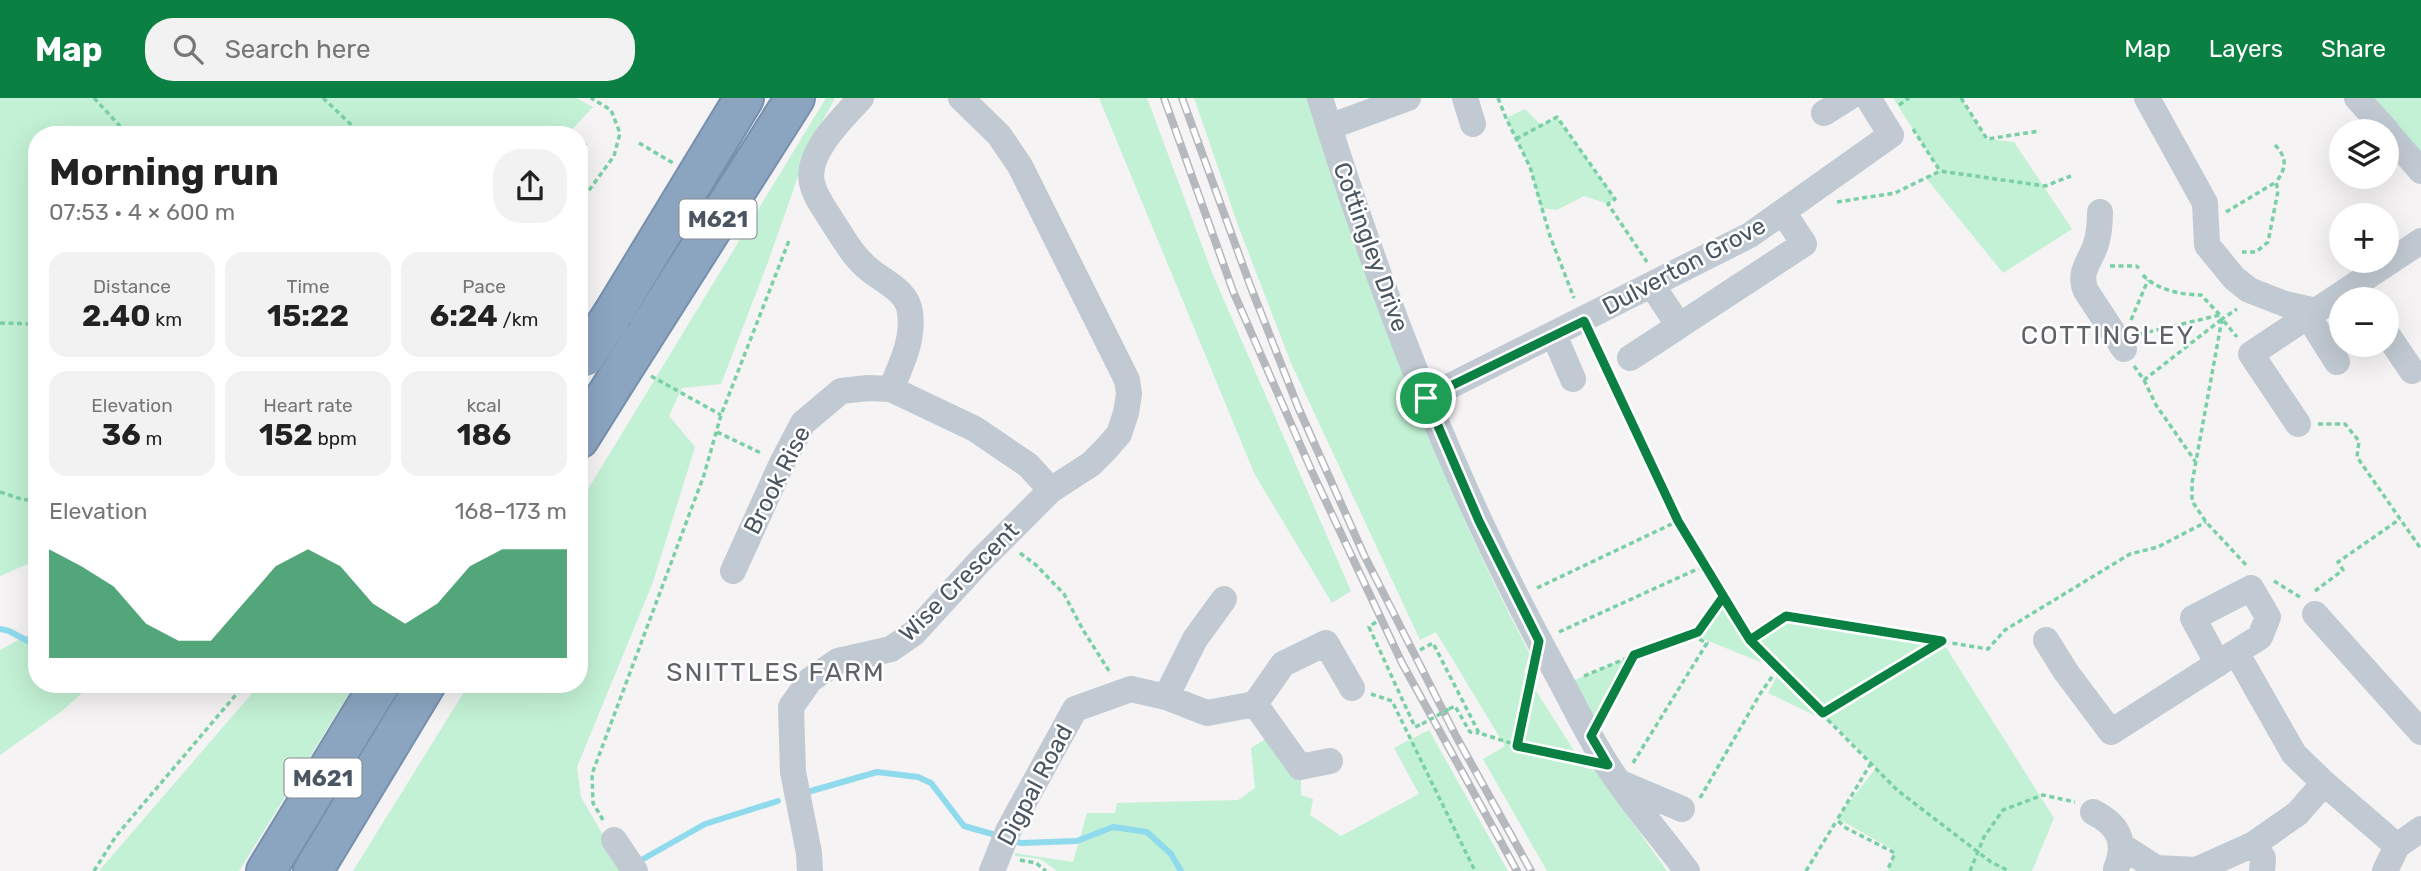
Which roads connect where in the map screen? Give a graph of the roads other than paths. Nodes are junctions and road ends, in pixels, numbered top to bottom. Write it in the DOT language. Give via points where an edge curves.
graph roads {
  1 [pos="744,98"];
  2 [pos="795,98"];
  3 [pos="862,98"];
  4 [pos="961,98"];
  5 [pos="1320,98"];
  6 [pos="1408,98"];
  7 [pos="1465,98"];
  8 [pos="1848,98"];
  9 [pos="1868,98"];
  10 [pos="2147,98"];
  11 [pos="2357,98"];
  12 [pos="1824,113"];
  13 [pos="2376,119"];
  14 [pos="1473,124"];
  15 [pos="1329,127"];
  16 [pos="2399,146"];
  17 [pos="2421,171"];
  18 [pos="1783,212"];
  19 [pos="2100,212"];
  20 [pos="2418,250"];
  21 [pos="2399,257"];
  22 [pos="2373,273"];
  23 [pos="1656,283"];
  24 [pos="2362,287"];
  25 [pos="2329,305"];
  26 [pos="2312,313"];
  27 [pos="1679,326"];
  28 [pos="1554,335"];
  29 [pos="2122,342"];
  30 [pos="588,352"];
  31 [pos="2399,352"];
  32 [pos="1630,358"];
  33 [pos="2337,362"];
  34 [pos="2412,371"];
  35 [pos="1573,379"];
  36 [pos="891,390"];
  37 [pos="1426,398"];
  38 [pos="2298,424"];
  39 [pos="588,425"];
  40 [pos="1051,490"];
  41 [pos="733,571"];
  42 [pos="1224,599"];
  43 [pos="2309,607"];
  44 [pos="2046,640"];
  45 [pos="2227,658"];
  46 [pos="1352,688"];
  47 [pos="375,693"];
  48 [pos="421,693"];
  49 [pos="1166,697"];
  50 [pos="1255,704"];
  51 [pos="2421,732"];
  52 [pos="1331,761"];
  53 [pos="1614,774"];
  54 [pos="2324,783"];
  55 [pos="1689,806"];
  56 [pos="2093,812"];
  57 [pos="2421,829"];
  58 [pos="614,840"];
  59 [pos="2254,844"];
  60 [pos="2398,846"];
  61 [pos="2119,858"];
  62 [pos="994,863"];
  63 [pos="266,871"];
  64 [pos="313,871"];
  65 [pos="635,871"];
  66 [pos="810,871"];
  67 [pos="1687,871"];
  68 [pos="2262,871"];
  69 [pos="2385,871"];
  1 -- 30 [label="highway, M621, bridge"];
  2 -- 39 [label="highway, M621, bridge"];
  3 -- 36 [label="street" via="828,136 810,169 816,196 853,254 900,291 911,311 909,346"];
  4 -- 40 [label="street, Wise Crescent" via="999,135 1020,166 1127,380 1128,403 1119,434 1091,464"];
  5 -- 15 [label="street, Cottingley Drive"];
  6 -- 15 [label="street"];
  7 -- 14 [label="street"];
  8 -- 12 [label="street"];
  9 -- 18 [label="street, Dulverton Grove" via="1891,135"];
  10 -- 26 [label="street" via="2205,203 2207,245 2249,290"];
  11 -- 13 [label="street"];
  15 -- 37 [label="street, Cottingley Drive"];
  16 -- 17 [label="street"];
  18 -- 23 [label="street, Dulverton Grove" via="1750,235"];
  18 -- 27 [label="street" via="1810,240"];
  19 -- 29 [label="street" via="2095,246 2082,281"];
  20 -- 21 [label="street"];
  22 -- 24 [label="street"];
  23 -- 27 [label="street"];
  23 -- 28 [label="street, Dulverton Grove"];
  25 -- 26 [label="street"];
  26 -- 33 [label="street"];
  26 -- 38 [label="street" via="2251,354"];
  27 -- 32 [label="street"];
  28 -- 35 [label="street"];
  28 -- 37 [label="street, Dulverton Grove"];
  31 -- 34 [label="street"];
  36 -- 40 [label="street, Brook Rise" via="975,429 1027,465"];
  36 -- 41 [label="street, Brook Rise" via="841,391 803,423"];
  37 -- 53 [label="street, Cottingley Drive" via="1516,598"];
  40 -- 66 [label="street, Wise Crescent" via="914,633 891,649 838,661 810,680 791,707 793,772"];
  42 -- 49 [label="street" via="1195,639"];
  43 -- 51 [label="street"];
  44 -- 45 [label="street" via="2111,732"];
  45 -- 45 [label="street" via="2260,637 2268,617 2260,584 2193,618"];
  45 -- 54 [label="street" via="2294,754"];
  46 -- 50 [label="street" via="1326,643 1283,664"];
  47 -- 63 [label="highway, M621"];
  48 -- 64 [label="highway, M621"];
  49 -- 50 [label="street, Digpal Road" via="1207,713"];
  49 -- 62 [label="street, Digpal Road" via="1131,689 1075,709"];
  50 -- 52 [label="street" via="1300,767"];
  53 -- 55 [label="street"];
  53 -- 67 [label="street, Cottingley Drive"];
  54 -- 59 [label="street" via="2298,813"];
  54 -- 60 [label="street"];
  56 -- 61 [label="street" via="2108,820 2118,834"];
  57 -- 60 [label="street"];
  58 -- 65 [label="street"];
  59 -- 61 [label="street" via="2196,870 2155,868"];
  59 -- 68 [label="street" via="2263,858"];
  60 -- 69 [label="street"];
}
